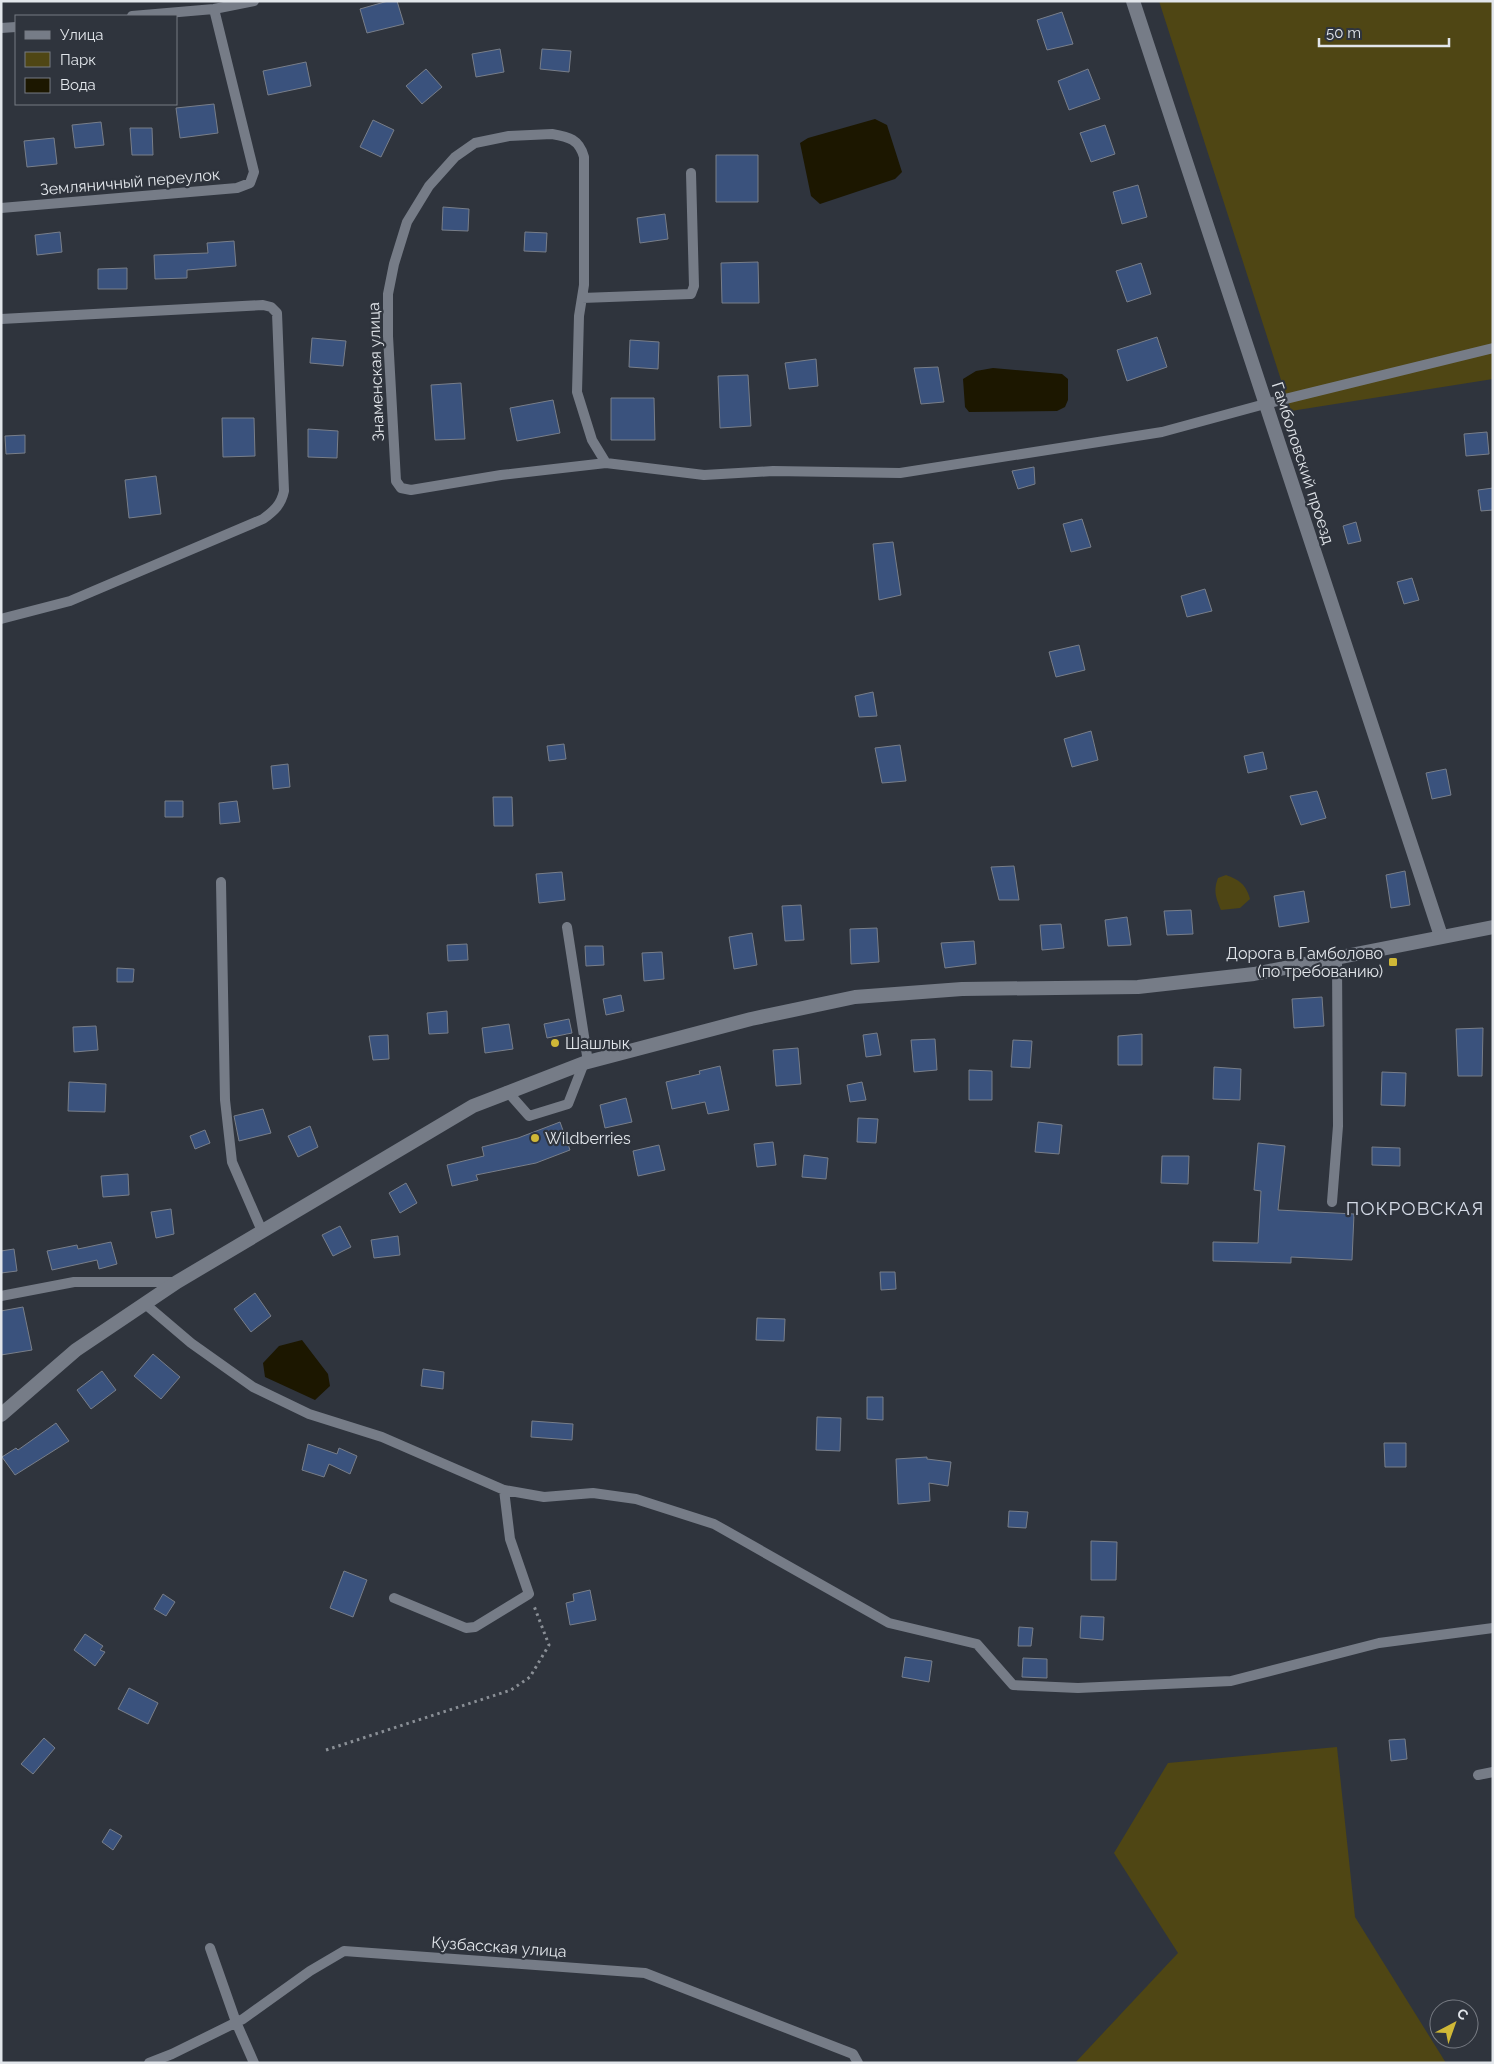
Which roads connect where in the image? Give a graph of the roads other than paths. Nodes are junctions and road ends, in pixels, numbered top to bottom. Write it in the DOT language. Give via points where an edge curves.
graph roads {
  1 [pos="254,1"];
  2 [pos="1133,1"];
  3 [pos="214,8"];
  4 [pos="142,15"];
  5 [pos="15,27"];
  6 [pos="1,28"];
  7 [pos="691,173"];
  8 [pos="1,208"];
  9 [pos="582,298"];
  10 [pos="1,318"];
  11 [pos="1493,348"];
  12 [pos="1265,404"];
  13 [pos="606,463"];
  14 [pos="1,619"];
  15 [pos="221,882"];
  16 [pos="566,927"];
  17 [pos="1493,927"];
  18 [pos="1442,936"];
  19 [pos="1337,959"];
  20 [pos="586,1062"];
  21 [pos="507,1092"];
  22 [pos="1332,1202"];
  23 [pos="262,1231"];
  24 [pos="177,1282"];
  25 [pos="1,1296"];
  26 [pos="144,1303"];
  27 [pos="1,1415"];
  28 [pos="504,1490"];
  29 [pos="394,1598"];
  30 [pos="1493,1628"];
  31 [pos="1493,1772"];
  32 [pos="1478,1775"];
  33 [pos="210,1948"];
  34 [pos="236,2022"];
  35 [pos="149,2063"];
  36 [pos="254,2063"];
  37 [pos="858,2063"];
  1 -- 3 [label="lane"];
  2 -- 12 [label="main road, Гамболовский проезд"];
  3 -- 4 [label="lane"];
  3 -- 8 [label="lane, Земляничный переулок" via="254,172 250,183 237,188"];
  5 -- 6 [label="lane"];
  7 -- 9 [label="lane" via="694,286 691,294"];
  9 -- 13 [label="lane, Знаменская улица" via="577,392 592,440"];
  9 -- 13 [label="lane, Знаменская улица" via="584,157 581,146 571,138 552,134 508,136 475,143 456,157 429,186 407,222 388,294 396,481 401,488 411,490 501,474"];
  10 -- 14 [label="lane" via="270,307 277,313 284,491 276,509 263,519 70,600"];
  11 -- 12 [label="lane"];
  12 -- 13 [label="lane" via="1162,432 900,473 773,471 704,476"];
  12 -- 18 [label="main road, Гамболовский проезд"];
  15 -- 23 [label="lane" via="225,1100 232,1162"];
  16 -- 20 [label="lane"];
  17 -- 18 [label="main road"];
  18 -- 19 [label="main road"];
  19 -- 20 [label="main road" via="1254,974 1138,987 962,989 855,997 751,1019"];
  19 -- 22 [label="lane" via="1338,1126"];
  20 -- 21 [label="main road"];
  20 -- 21 [label="lane" via="568,1104 529,1116"];
  21 -- 23 [label="main road" via="472,1106 430,1129"];
  23 -- 24 [label="main road"];
  24 -- 25 [label="lane" via="74,1282"];
  24 -- 26 [label="main road"];
  26 -- 27 [label="main road" via="76,1350"];
  26 -- 28 [label="lane" via="191,1343 253,1387 310,1414 382,1437"];
  28 -- 29 [label="lane" via="510,1539 529,1594 475,1627 466,1628"];
  28 -- 30 [label="lane" via="544,1497 593,1493 636,1498 714,1524 889,1623 977,1644 1014,1685 1078,1688 1231,1681 1379,1643"];
  31 -- 32 [label="lane"];
  33 -- 34 [label="lane"];
  34 -- 35 [label="lane, Кузбасская улица"];
  34 -- 36 [label="lane"];
  34 -- 37 [label="lane, Кузбасская улица" via="344,1951 372,1952 645,1973 853,2054"];
}
